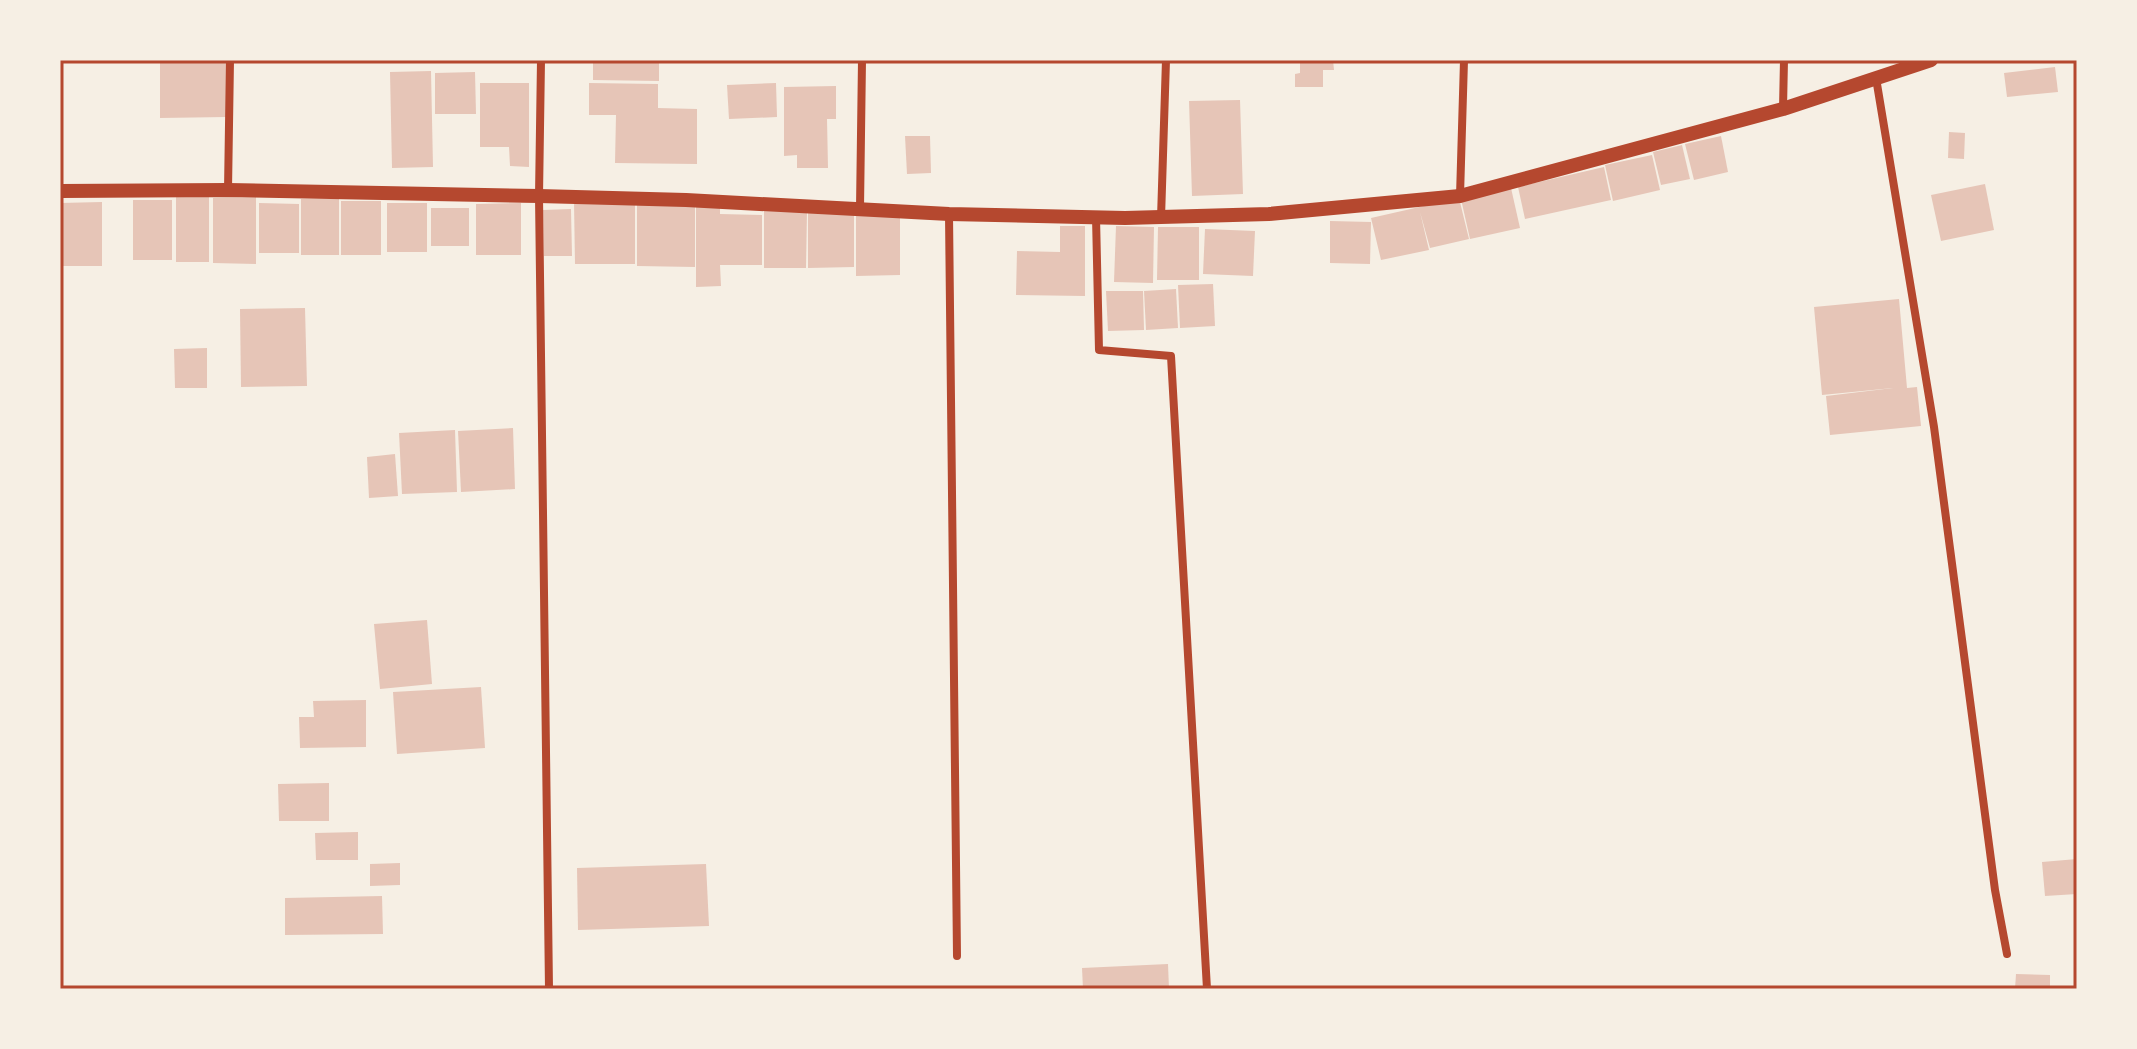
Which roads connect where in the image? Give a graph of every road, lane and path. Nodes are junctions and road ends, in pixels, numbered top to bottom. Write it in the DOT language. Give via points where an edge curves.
graph roads {
  1 [pos="230,60"];
  2 [pos="541,60"];
  3 [pos="862,60"];
  4 [pos="1166,60"];
  5 [pos="1464,60"];
  6 [pos="1784,60"];
  7 [pos="1931,60"];
  8 [pos="1876,78"];
  9 [pos="1783,109"];
  10 [pos="228,190"];
  11 [pos="60,191"];
  12 [pos="539,196"];
  13 [pos="1460,196"];
  14 [pos="860,208"];
  15 [pos="949,214"];
  16 [pos="1096,217"];
  17 [pos="1161,218"];
  18 [pos="2007,954"];
  19 [pos="957,956"];
  20 [pos="549,989"];
  21 [pos="1207,989"];
  1 -- 10 [label="street"];
  2 -- 12 [label="street"];
  3 -- 14 [label="street"];
  4 -- 17 [label="street"];
  5 -- 13 [label="street"];
  6 -- 9 [label="street"];
  7 -- 8 [label="street"];
  8 -- 9 [label="street"];
  8 -- 18 [label="street" via="1934,427"];
  9 -- 13 [label="street"];
  10 -- 11 [label="street"];
  10 -- 12 [label="street"];
  12 -- 14 [label="street"];
  12 -- 20 [label="street"];
  13 -- 17 [label="street"];
  14 -- 15 [label="street"];
  15 -- 16 [label="street"];
  15 -- 19 [label="street"];
  16 -- 17 [label="street"];
  16 -- 21 [label="street" via="1099,350 1171,356"];
}
